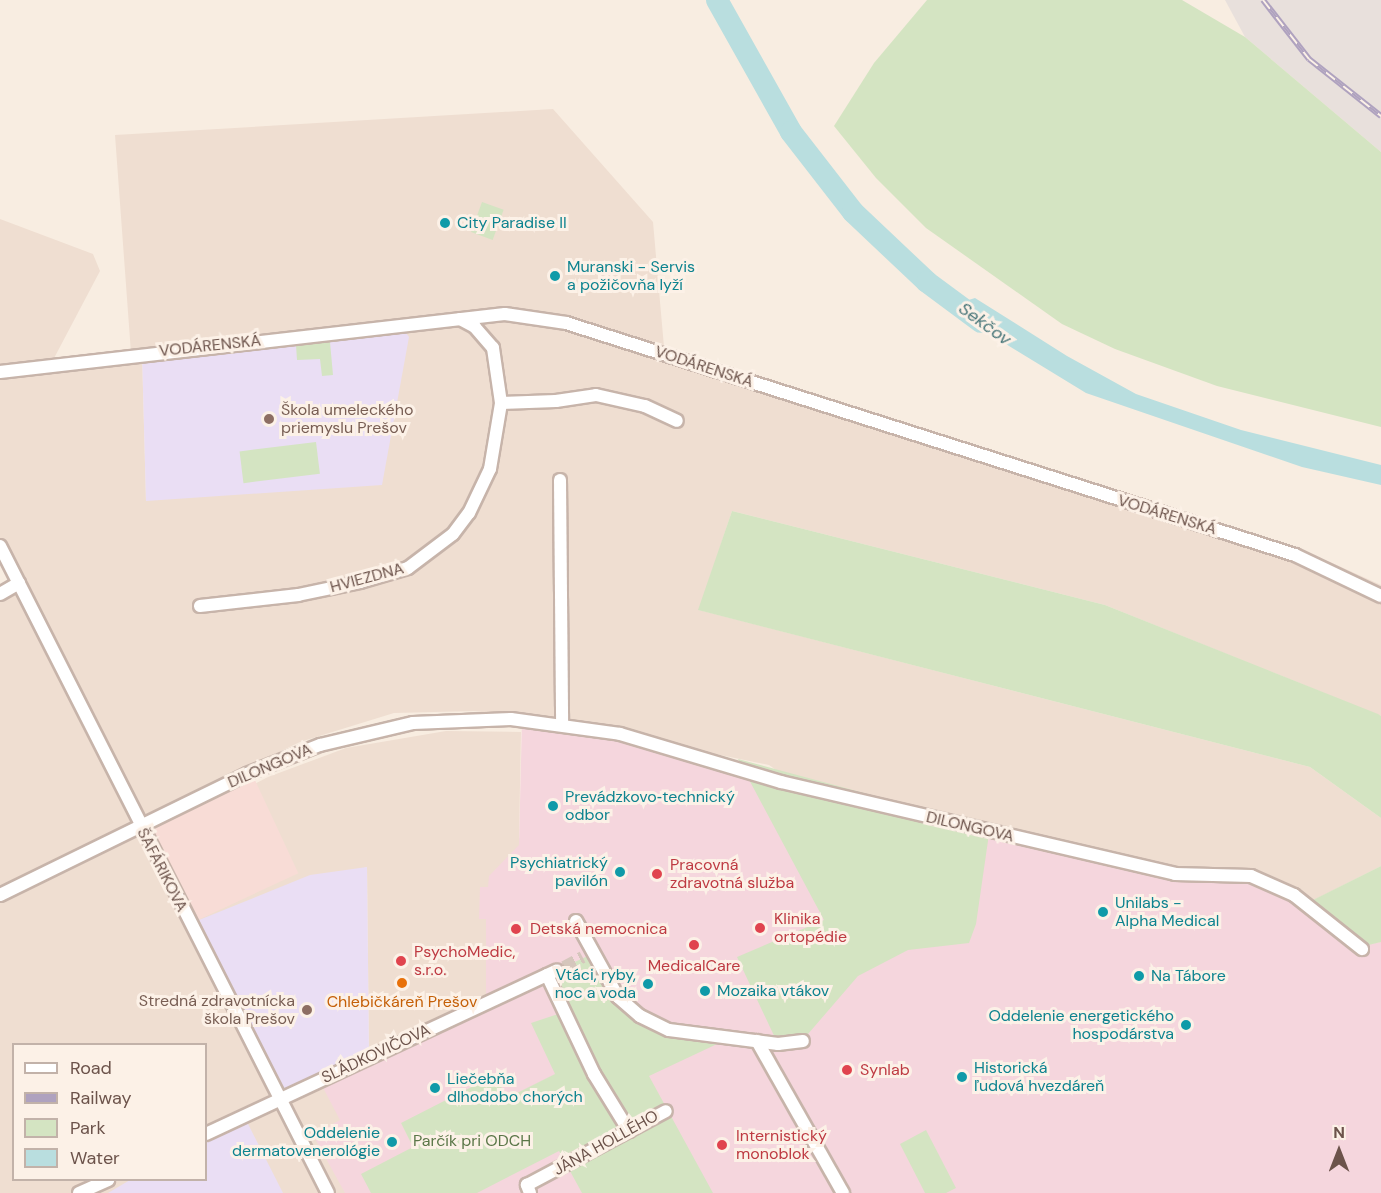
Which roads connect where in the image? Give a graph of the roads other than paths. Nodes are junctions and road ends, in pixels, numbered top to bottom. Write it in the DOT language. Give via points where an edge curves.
graph roads {
  1 [pos="459,319"];
  2 [pos="0,372"];
  3 [pos="501,403"];
  4 [pos="677,421"];
  5 [pos="560,480"];
  6 [pos="0,546"];
  7 [pos="19,583"];
  8 [pos="0,594"];
  9 [pos="1381,596"];
  10 [pos="200,606"];
  11 [pos="562,723"];
  12 [pos="140,827"];
  13 [pos="0,895"];
  14 [pos="576,921"];
  15 [pos="1362,949"];
  16 [pos="757,1041"];
  17 [pos="803,1041"];
  18 [pos="278,1099"];
  19 [pos="666,1111"];
  20 [pos="629,1131"];
  21 [pos="207,1134"];
  22 [pos="104,1181"];
  23 [pos="80,1193"];
  24 [pos="328,1193"];
  25 [pos="530,1193"];
  26 [pos="843,1193"];
  1 -- 2 [label="street, VODÁRENSKÁ"];
  1 -- 3 [label="street, HVIEZDNA" via="475,327 493,348"];
  1 -- 9 [label="street, VODÁRENSKÁ" via="505,314 566,323 1295,555"];
  3 -- 4 [label="street" via="596,395 645,406"];
  3 -- 10 [label="street, HVIEZDNA" via="490,470 479,495 453,534 433,552 408,568 360,582 298,595"];
  5 -- 11 [label="street"];
  6 -- 7 [label="street, ŠAFÁRIKOVA"];
  7 -- 8 [label="street"];
  7 -- 12 [label="street, ŠAFÁRIKOVA"];
  11 -- 12 [label="street, DILONGOVA" via="511,719 442,721 354,735 273,762"];
  11 -- 15 [label="street, DILONGOVA" via="620,734 781,782 1175,874 1251,876 1294,895"];
  12 -- 13 [label="street, DILONGOVA"];
  12 -- 18 [label="street, ŠAFÁRIKOVA"];
  14 -- 16 [label="street" via="588,955 618,998 640,1016 669,1030"];
  16 -- 17 [label="street"];
  16 -- 26 [label="street"];
  18 -- 20 [label="street, SLÁDKOVIČOVA" via="552,973 594,1074"];
  18 -- 21 [label="street, SLÁDKOVIČOVA"];
  18 -- 24 [label="street, ŠAFÁRIKOVA"];
  19 -- 20 [label="street, JÁNA HOLLÉHO"];
  20 -- 25 [label="street, JÁNA HOLLÉHO" via="527,1185"];
  22 -- 23 [label="street"];
}
